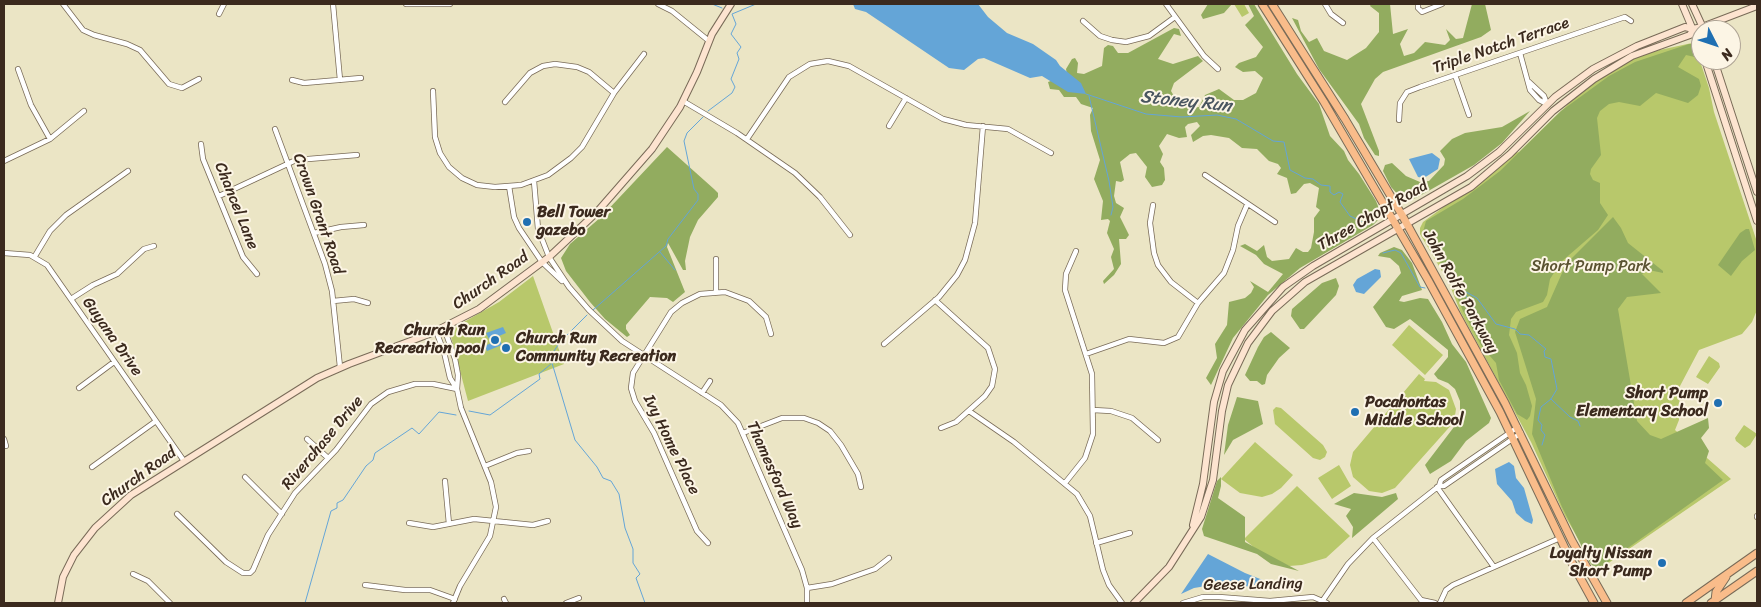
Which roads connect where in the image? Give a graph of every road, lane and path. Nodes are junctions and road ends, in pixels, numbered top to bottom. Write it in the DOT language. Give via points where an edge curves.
graph roads {
  1 [pos="63,4"];
  2 [pos="224,4"];
  3 [pos="333,4"];
  4 [pos="406,4"];
  5 [pos="450,4"];
  6 [pos="658,4"];
  7 [pos="731,4"];
  8 [pos="1166,4"];
  9 [pos="1262,4"];
  10 [pos="1272,4"];
  11 [pos="1325,4"];
  12 [pos="1418,4"];
  13 [pos="1442,4"];
  14 [pos="1682,4"];
  15 [pos="1692,4"];
  16 [pos="1757,6"];
  17 [pos="219,14"];
  18 [pos="1175,17"];
  19 [pos="1699,20"];
  20 [pos="1723,20"];
  21 [pos="1084,21"];
  22 [pos="1631,21"];
  23 [pos="1343,22"];
  24 [pos="1691,24"];
  25 [pos="1691,28"];
  26 [pos="1691,33"];
  27 [pos="709,41"];
  28 [pos="1520,53"];
  29 [pos="644,54"];
  30 [pos="18,69"];
  31 [pos="1218,69"];
  32 [pos="1708,70"];
  33 [pos="1717,70"];
  34 [pos="1455,75"];
  35 [pos="360,78"];
  36 [pos="199,79"];
  37 [pos="292,80"];
  38 [pos="340,80"];
  39 [pos="433,91"];
  40 [pos="614,93"];
  41 [pos="906,98"];
  42 [pos="683,101"];
  43 [pos="505,102"];
  44 [pos="1547,104"];
  45 [pos="84,111"];
  46 [pos="1553,111"];
  47 [pos="1469,115"];
  48 [pos="1399,120"];
  49 [pos="889,126"];
  50 [pos="983,126"];
  51 [pos="275,129"];
  52 [pos="50,139"];
  53 [pos="747,140"];
  54 [pos="202,144"];
  55 [pos="1051,152"];
  56 [pos="357,155"];
  57 [pos="4,161"];
  58 [pos="288,164"];
  59 [pos="128,171"];
  60 [pos="1205,175"];
  61 [pos="534,181"];
  62 [pos="509,186"];
  63 [pos="1757,192"];
  64 [pos="219,196"];
  65 [pos="1153,205"];
  66 [pos="1247,205"];
  67 [pos="1402,215"];
  68 [pos="1394,220"];
  69 [pos="1757,221"];
  70 [pos="1275,222"];
  71 [pos="364,225"];
  72 [pos="1407,225"];
  73 [pos="1399,230"];
  74 [pos="314,233"];
  75 [pos="850,235"];
  76 [pos="154,246"];
  77 [pos="1076,251"];
  78 [pos="4,253"];
  79 [pos="35,256"];
  80 [pos="549,256"];
  81 [pos="716,259"];
  82 [pos="542,262"];
  83 [pos="257,274"];
  84 [pos="569,287"];
  85 [pos="716,292"];
  86 [pos="71,299"];
  87 [pos="935,300"];
  88 [pos="333,301"];
  89 [pos="1198,303"];
  90 [pos="368,304"];
  91 [pos="444,328"];
  92 [pos="436,331"];
  93 [pos="770,334"];
  94 [pos="884,344"];
  95 [pos="643,354"];
  96 [pos="1086,354"];
  97 [pos="114,362"];
  98 [pos="340,368"];
  99 [pos="710,381"];
  100 [pos="79,388"];
  101 [pos="457,389"];
  102 [pos="702,393"];
  103 [pos="969,410"];
  104 [pos="1093,410"];
  105 [pos="156,421"];
  106 [pos="941,428"];
  107 [pos="1519,430"];
  108 [pos="743,433"];
  109 [pos="1512,435"];
  110 [pos="4,439"];
  111 [pos="307,439"];
  112 [pos="1158,440"];
  113 [pos="6,446"];
  114 [pos="529,451"];
  115 [pos="328,458"];
  116 [pos="184,461"];
  117 [pos="485,466"];
  118 [pos="92,467"];
  119 [pos="245,477"];
  120 [pos="445,481"];
  121 [pos="1065,483"];
  122 [pos="1438,486"];
  123 [pos="861,487"];
  124 [pos="178,514"];
  125 [pos="282,514"];
  126 [pos="494,520"];
  127 [pos="548,521"];
  128 [pos="409,523"];
  129 [pos="449,524"];
  130 [pos="1193,526"];
  131 [pos="1130,532"];
  132 [pos="1373,538"];
  133 [pos="1560,538"];
  134 [pos="708,543"];
  135 [pos="1096,543"];
  136 [pos="1757,553"];
  137 [pos="889,558"];
  138 [pos="1494,567"];
  139 [pos="1757,571"];
  140 [pos="132,574"];
  141 [pos="1727,574"];
  142 [pos="365,584"];
  143 [pos="808,588"];
  144 [pos="579,598"];
  145 [pos="454,601"];
  146 [pos="1324,602"];
  147 [pos="1713,602"];
  148 [pos="58,603"];
  149 [pos="170,603"];
  150 [pos="566,603"];
  151 [pos="807,603"];
  152 [pos="1122,603"];
  153 [pos="1134,603"];
  154 [pos="1182,603"];
  155 [pos="1435,603"];
  156 [pos="1440,603"];
  157 [pos="1594,603"];
  158 [pos="1607,603"];
  159 [pos="1686,603"];
  1 -- 36 [label="street" via="83,30 140,50 169,84 182,88"];
  2 -- 17 [label="street"];
  3 -- 38 [label="street"];
  4 -- 5 [label="street"];
  6 -- 27 [label="street" via="672,11"];
  7 -- 27 [label="main road, Church Road"];
  8 -- 18 [label="street"];
  9 -- 68 [label="main road, John Rolfe Parkway"];
  10 -- 67 [label="main road, John Rolfe Parkway"];
  11 -- 23 [label="street" via="1331,14"];
  12 -- 13 [label="street" via="1422,12"];
  14 -- 24 [label="main road"];
  15 -- 19 [label="main road"];
  16 -- 20 [label="main road, Three Chopt Road"];
  18 -- 21 [label="street" via="1149,36 1126,42 1100,36"];
  18 -- 31 [label="street" via="1204,56"];
  22 -- 28 [label="street, Triple Notch Terrace" via="1625,17"];
  25 -- 44 [label="main road, Three Chopt Road" via="1686,27 1616,56"];
  26 -- 46 [label="main road, Three Chopt Road" via="1612,67"];
  27 -- 42 [label="main road, Church Road"];
  28 -- 34 [label="street, Triple Notch Terrace"];
  28 -- 44 [label="street" via="1529,82 1544,96"];
  29 -- 40 [label="street"];
  30 -- 52 [label="street" via="30,105"];
  32 -- 69 [label="main road"];
  33 -- 63 [label="main road"];
  34 -- 47 [label="street"];
  34 -- 48 [label="street, Triple Notch Terrace" via="1407,92 1400,103"];
  35 -- 38 [label="street"];
  37 -- 38 [label="street" via="304,84"];
  39 -- 62 [label="street" via="435,137 449,167 477,185"];
  40 -- 43 [label="street" via="589,72 555,64 530,73"];
  40 -- 61 [label="street" via="582,147 561,166"];
  41 -- 49 [label="street"];
  41 -- 50 [label="street" via="943,119"];
  41 -- 53 [label="street" via="850,66 815,62 790,77"];
  42 -- 53 [label="street"];
  42 -- 80 [label="main road, Church Road" via="656,143 623,184 592,218"];
  44 -- 46 [label="street"];
  44 -- 67 [label="main road, Three Chopt Road" via="1483,165 1451,188"];
  45 -- 52 [label="street"];
  46 -- 72 [label="main road, Three Chopt Road" via="1487,175"];
  50 -- 55 [label="street" via="1008,129"];
  50 -- 87 [label="street" via="973,237 957,275"];
  51 -- 58 [label="street, Crown Grant Road"];
  52 -- 57 [label="street"];
  53 -- 75 [label="street" via="807,184"];
  54 -- 64 [label="street, Chancel Lane" via="203,158"];
  56 -- 58 [label="street" via="302,159"];
  58 -- 64 [label="street"];
  58 -- 74 [label="street, Crown Grant Road"];
  59 -- 79 [label="street" via="66,215 50,231"];
  60 -- 66 [label="street"];
  61 -- 62 [label="street"];
  61 -- 80 [label="street, Thamesford Way" via="538,229"];
  62 -- 82 [label="street, Thamesford Way" via="514,217"];
  64 -- 83 [label="street, Chancel Lane" via="243,257"];
  65 -- 89 [label="street" via="1150,223 1158,265 1171,282"];
  66 -- 70 [label="street"];
  66 -- 89 [label="street" via="1224,272"];
  67 -- 68 [label="main road, Three Chopt Road"];
  67 -- 72 [label="main road, John Rolfe Parkway"];
  68 -- 73 [label="main road, John Rolfe Parkway"];
  68 -- 130 [label="main road, Three Chopt Road" via="1298,276 1245,330 1228,360 1216,392 1203,484"];
  71 -- 74 [label="street"];
  72 -- 73 [label="main road, Three Chopt Road"];
  72 -- 107 [label="main road, John Rolfe Parkway"];
  73 -- 109 [label="main road, John Rolfe Parkway"];
  73 -- 130 [label="main road, Three Chopt Road" via="1305,282 1282,301 1255,332 1228,384 1213,480 1200,517"];
  74 -- 88 [label="street, Crown Grant Road"];
  76 -- 86 [label="street" via="144,248 117,274 93,284"];
  77 -- 96 [label="street" via="1066,274 1065,290"];
  78 -- 79 [label="street"];
  79 -- 86 [label="street, Guyana Drive" via="47,265"];
  80 -- 82 [label="main road, Church Road"];
  80 -- 84 [label="street, Thamesford Way"];
  81 -- 85 [label="street"];
  82 -- 84 [label="street, Thamesford Way"];
  82 -- 91 [label="main road, Church Road" via="496,299"];
  84 -- 95 [label="street, Thamesford Way" via="605,328"];
  85 -- 93 [label="street" via="734,294 756,306 766,317"];
  85 -- 95 [label="street, Ivy Home Place" via="694,296 675,308"];
  86 -- 97 [label="street, Guyana Drive"];
  87 -- 94 [label="street"];
  87 -- 103 [label="street" via="983,343 995,363 995,378 990,390"];
  88 -- 90 [label="street" via="354,299"];
  88 -- 98 [label="street, Crown Grant Road"];
  89 -- 96 [label="street" via="1181,334 1171,342 1129,339"];
  91 -- 92 [label="main road, Church Road"];
  91 -- 101 [label="street" via="455,359"];
  92 -- 98 [label="main road, Church Road"];
  92 -- 101 [label="street" via="450,378"];
  95 -- 102 [label="street, Thamesford Way"];
  95 -- 134 [label="street, Ivy Home Place" via="632,373 633,396 660,445 697,531"];
  96 -- 104 [label="street" via="1092,374"];
  97 -- 100 [label="street"];
  97 -- 105 [label="street, Guyana Drive"];
  98 -- 116 [label="main road, Church Road" via="309,383"];
  99 -- 102 [label="street"];
  101 -- 115 [label="street, Riverchase Drive" via="415,384 382,396 366,408"];
  101 -- 117 [label="street" via="461,408"];
  102 -- 108 [label="street, Thamesford Way" via="730,412"];
  103 -- 106 [label="street" via="956,422"];
  103 -- 121 [label="street"];
  104 -- 112 [label="street" via="1111,411 1132,418"];
  104 -- 121 [label="street" via="1091,445"];
  105 -- 116 [label="street, Guyana Drive"];
  105 -- 118 [label="street"];
  107 -- 109 [label="street"];
  107 -- 158 [label="main road, John Rolfe Parkway"];
  108 -- 123 [label="street" via="782,418 804,418 818,423 830,431 841,445 858,474"];
  108 -- 143 [label="street, Thamesford Way"];
  109 -- 122 [label="street" via="1441,480"];
  109 -- 133 [label="main road, John Rolfe Parkway"];
  110 -- 113 [label="street"];
  111 -- 115 [label="street"];
  114 -- 117 [label="street"];
  115 -- 125 [label="street, Riverchase Drive" via="302,484"];
  116 -- 148 [label="main road, Church Road" via="132,495 95,528 68,566 60,586"];
  117 -- 126 [label="street" via="494,492"];
  119 -- 125 [label="street"];
  120 -- 129 [label="street"];
  121 -- 135 [label="street" via="1083,502"];
  122 -- 132 [label="street"];
  122 -- 138 [label="street"];
  124 -- 125 [label="street, Riverchase Drive" via="226,562 246,574 254,570 263,546"];
  126 -- 127 [label="street" via="532,525"];
  126 -- 129 [label="street" via="474,519"];
  126 -- 145 [label="street" via="487,543"];
  128 -- 129 [label="street" via="433,527"];
  130 -- 153 [label="main road, Three Chopt Road" via="1169,567"];
  131 -- 135 [label="street"];
  132 -- 146 [label="street" via="1348,564"];
  132 -- 155 [label="street" via="1421,600"];
  133 -- 138 [label="street"];
  133 -- 157 [label="main road, John Rolfe Parkway"];
  135 -- 152 [label="street" via="1109,585"];
  136 -- 141 [label="main road"];
  137 -- 143 [label="street" via="866,573"];
  138 -- 156 [label="street" via="1453,585 1446,590"];
  139 -- 147 [label="main road"];
  140 -- 149 [label="street" via="148,581"];
  141 -- 147 [label="main road"];
  141 -- 159 [label="main road"];
  142 -- 145 [label="street" via="430,590"];
  143 -- 151 [label="street, Thamesford Way"];
  144 -- 150 [label="street"];
  146 -- 154 [label="street, Geese Landing" via="1313,597 1270,601 1245,597 1203,597"];
}
